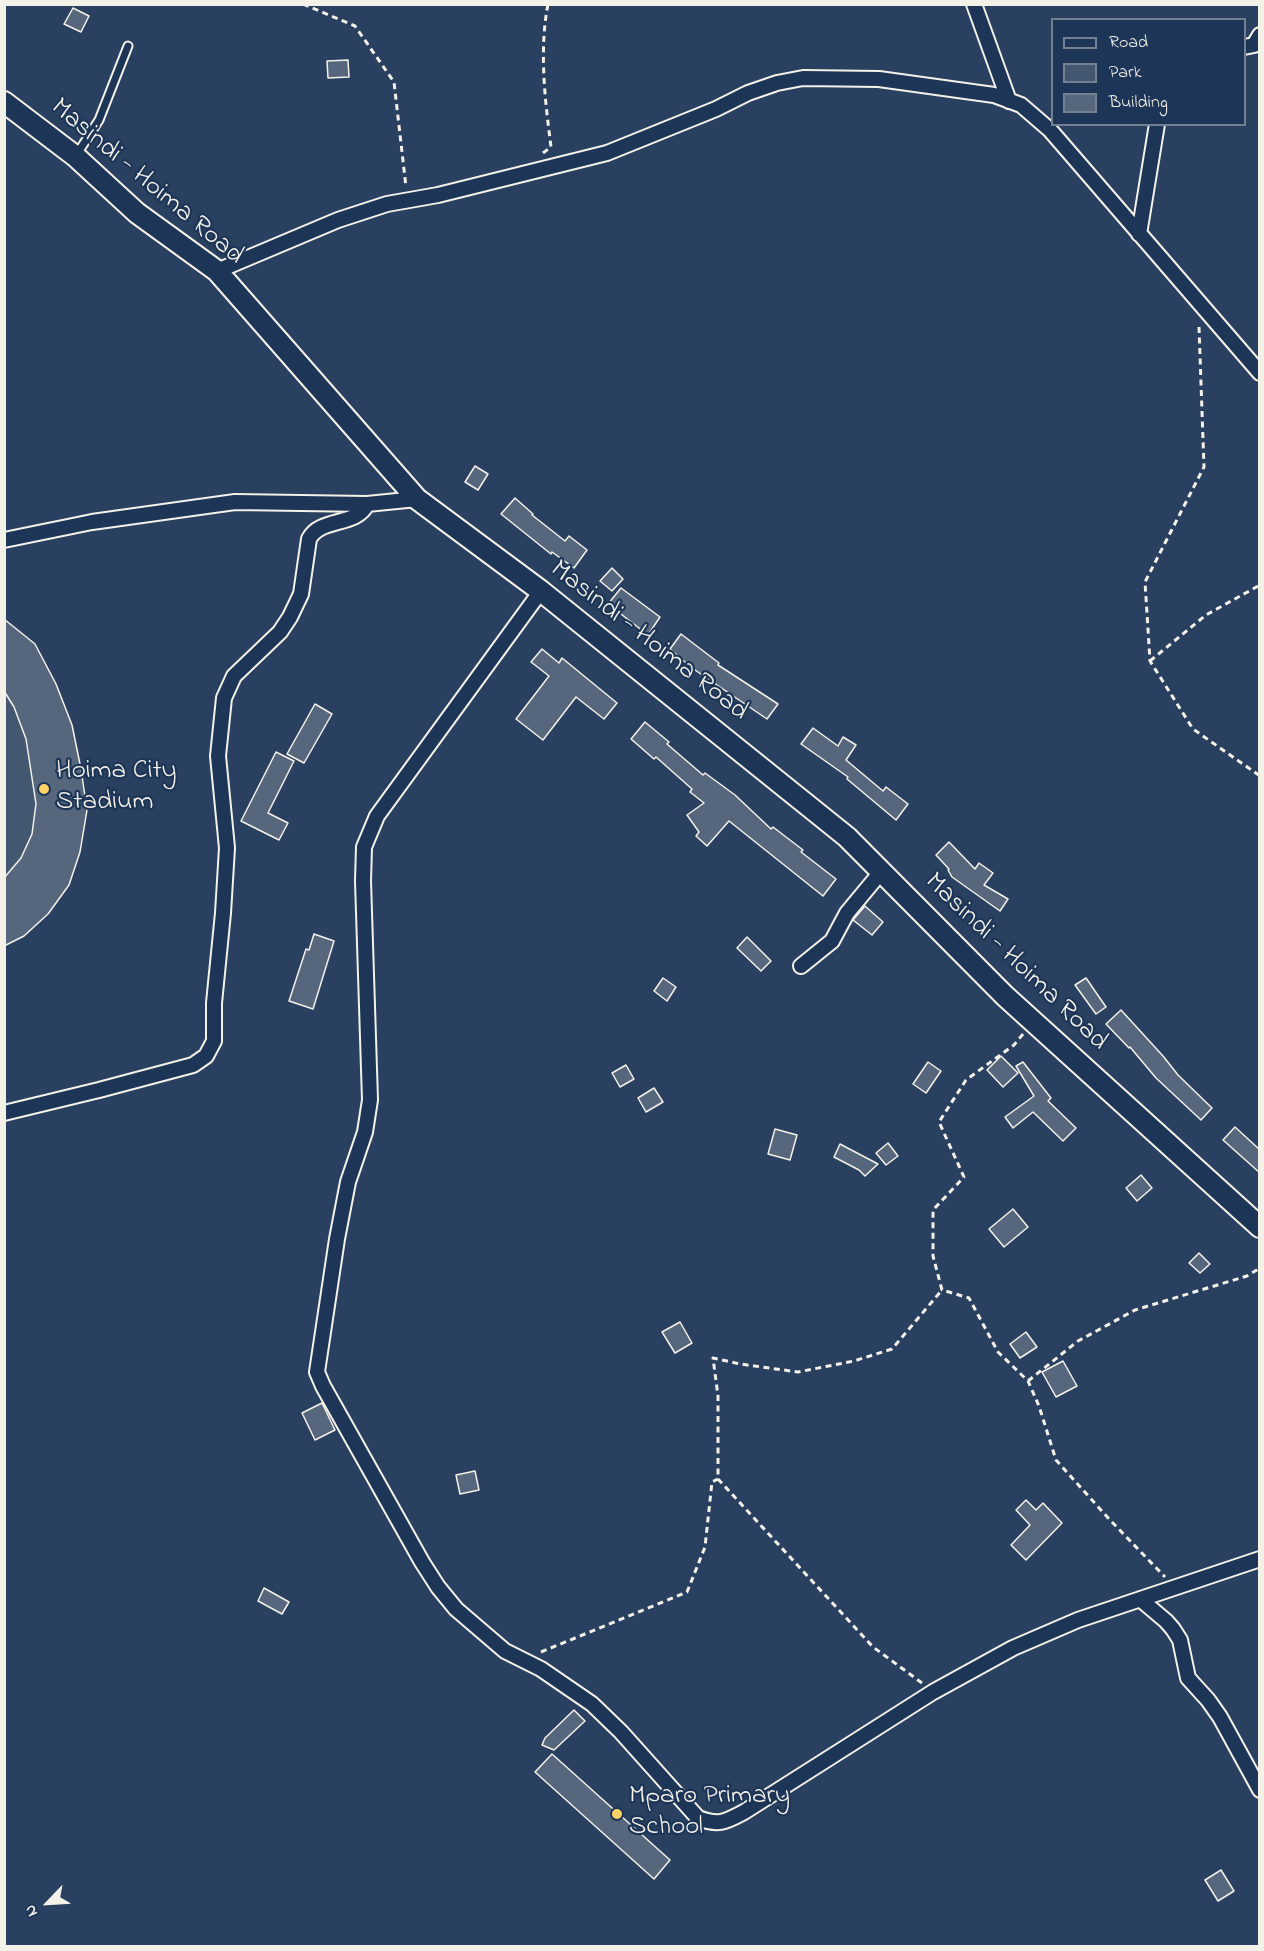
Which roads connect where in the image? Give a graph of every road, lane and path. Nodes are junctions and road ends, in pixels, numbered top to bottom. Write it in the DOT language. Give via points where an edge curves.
graph roads {
  1 [pos="303,4"];
  2 [pos="548,4"];
  3 [pos="974,4"];
  4 [pos="1260,35"];
  5 [pos="128,46"];
  6 [pos="1246,47"];
  7 [pos="1009,101"];
  8 [pos="4,102"];
  9 [pos="1157,126"];
  10 [pos="542,154"];
  11 [pos="75,156"];
  12 [pos="407,201"];
  13 [pos="1140,234"];
  14 [pos="217,272"];
  15 [pos="1198,302"];
  16 [pos="1260,373"];
  17 [pos="417,499"];
  18 [pos="368,504"];
  19 [pos="4,540"];
  20 [pos="1260,585"];
  21 [pos="541,591"];
  22 [pos="1150,661"];
  23 [pos="1260,776"];
  24 [pos="881,872"];
  25 [pos="801,966"];
  26 [pos="1034,1022"];
  27 [pos="4,1113"];
  28 [pos="1260,1227"];
  29 [pos="1260,1268"];
  30 [pos="942,1290"];
  31 [pos="1028,1381"];
  32 [pos="718,1479"];
  33 [pos="1260,1558"];
  34 [pos="1175,1587"];
  35 [pos="1140,1599"];
  36 [pos="523,1660"];
  37 [pos="933,1692"];
  38 [pos="1260,1790"];
  1 -- 12 [label="path" via="355,26 394,82"];
  2 -- 10 [label="path" via="544,93 551,147"];
  3 -- 7 [label="street"];
  4 -- 6 [label="street" via="1254,45"];
  5 -- 11 [label="lane" via="99,120"];
  7 -- 12 [label="street" via="994,95 879,79 802,78 748,93 607,153"];
  7 -- 13 [label="street" via="1021,105 1050,130"];
  8 -- 11 [label="main road, Masindi - Hoima Road"];
  9 -- 13 [label="street"];
  11 -- 14 [label="main road, Masindi - Hoima Road" via="137,213"];
  12 -- 14 [label="street" via="338,220"];
  13 -- 15 [label="street"];
  14 -- 17 [label="main road, Masindi - Hoima Road"];
  15 -- 16 [label="street"];
  15 -- 22 [label="path" via="1204,467 1145,582"];
  17 -- 18 [label="street"];
  17 -- 21 [label="main road, Masindi - Hoima Road"];
  18 -- 19 [label="street" via="235,502 92,522"];
  18 -- 27 [label="street" via="359,515 313,532 301,594 290,617 280,632 234,676 224,698 218,756 227,848 214,1041 206,1056 193,1065"];
  20 -- 22 [label="path" via="1206,615"];
  21 -- 24 [label="main road, Masindi - Hoima Road" via="847,837"];
  21 -- 36 [label="street" via="377,816 364,847 370,1100 365,1132 348,1182 317,1372 438,1587 480,1631"];
  22 -- 23 [label="path" via="1193,729"];
  24 -- 25 [label="street" via="847,913 832,941"];
  24 -- 26 [label="main road, Masindi - Hoima Road"];
  26 -- 28 [label="main road, Masindi - Hoima Road"];
  26 -- 30 [label="path" via="1014,1045 966,1080 939,1122 964,1177 933,1210 933,1256"];
  29 -- 31 [label="path" via="1247,1276 1135,1310 1078,1341"];
  30 -- 31 [label="path" via="969,1298 998,1352"];
  30 -- 32 [label="path" via="892,1349 854,1361 798,1372 713,1358 718,1396"];
  31 -- 34 [label="path" via="1056,1460"];
  32 -- 36 [label="path" via="712,1482 705,1546 687,1592"];
  32 -- 37 [label="path" via="873,1647"];
  33 -- 34 [label="street"];
  34 -- 35 [label="street"];
  35 -- 37 [label="street" via="1045,1633"];
  35 -- 38 [label="street" via="1166,1621 1180,1640 1188,1678 1214,1708"];
  36 -- 37 [label="street" via="568,1685 592,1704 698,1818 712,1823 744,1812"];
}
